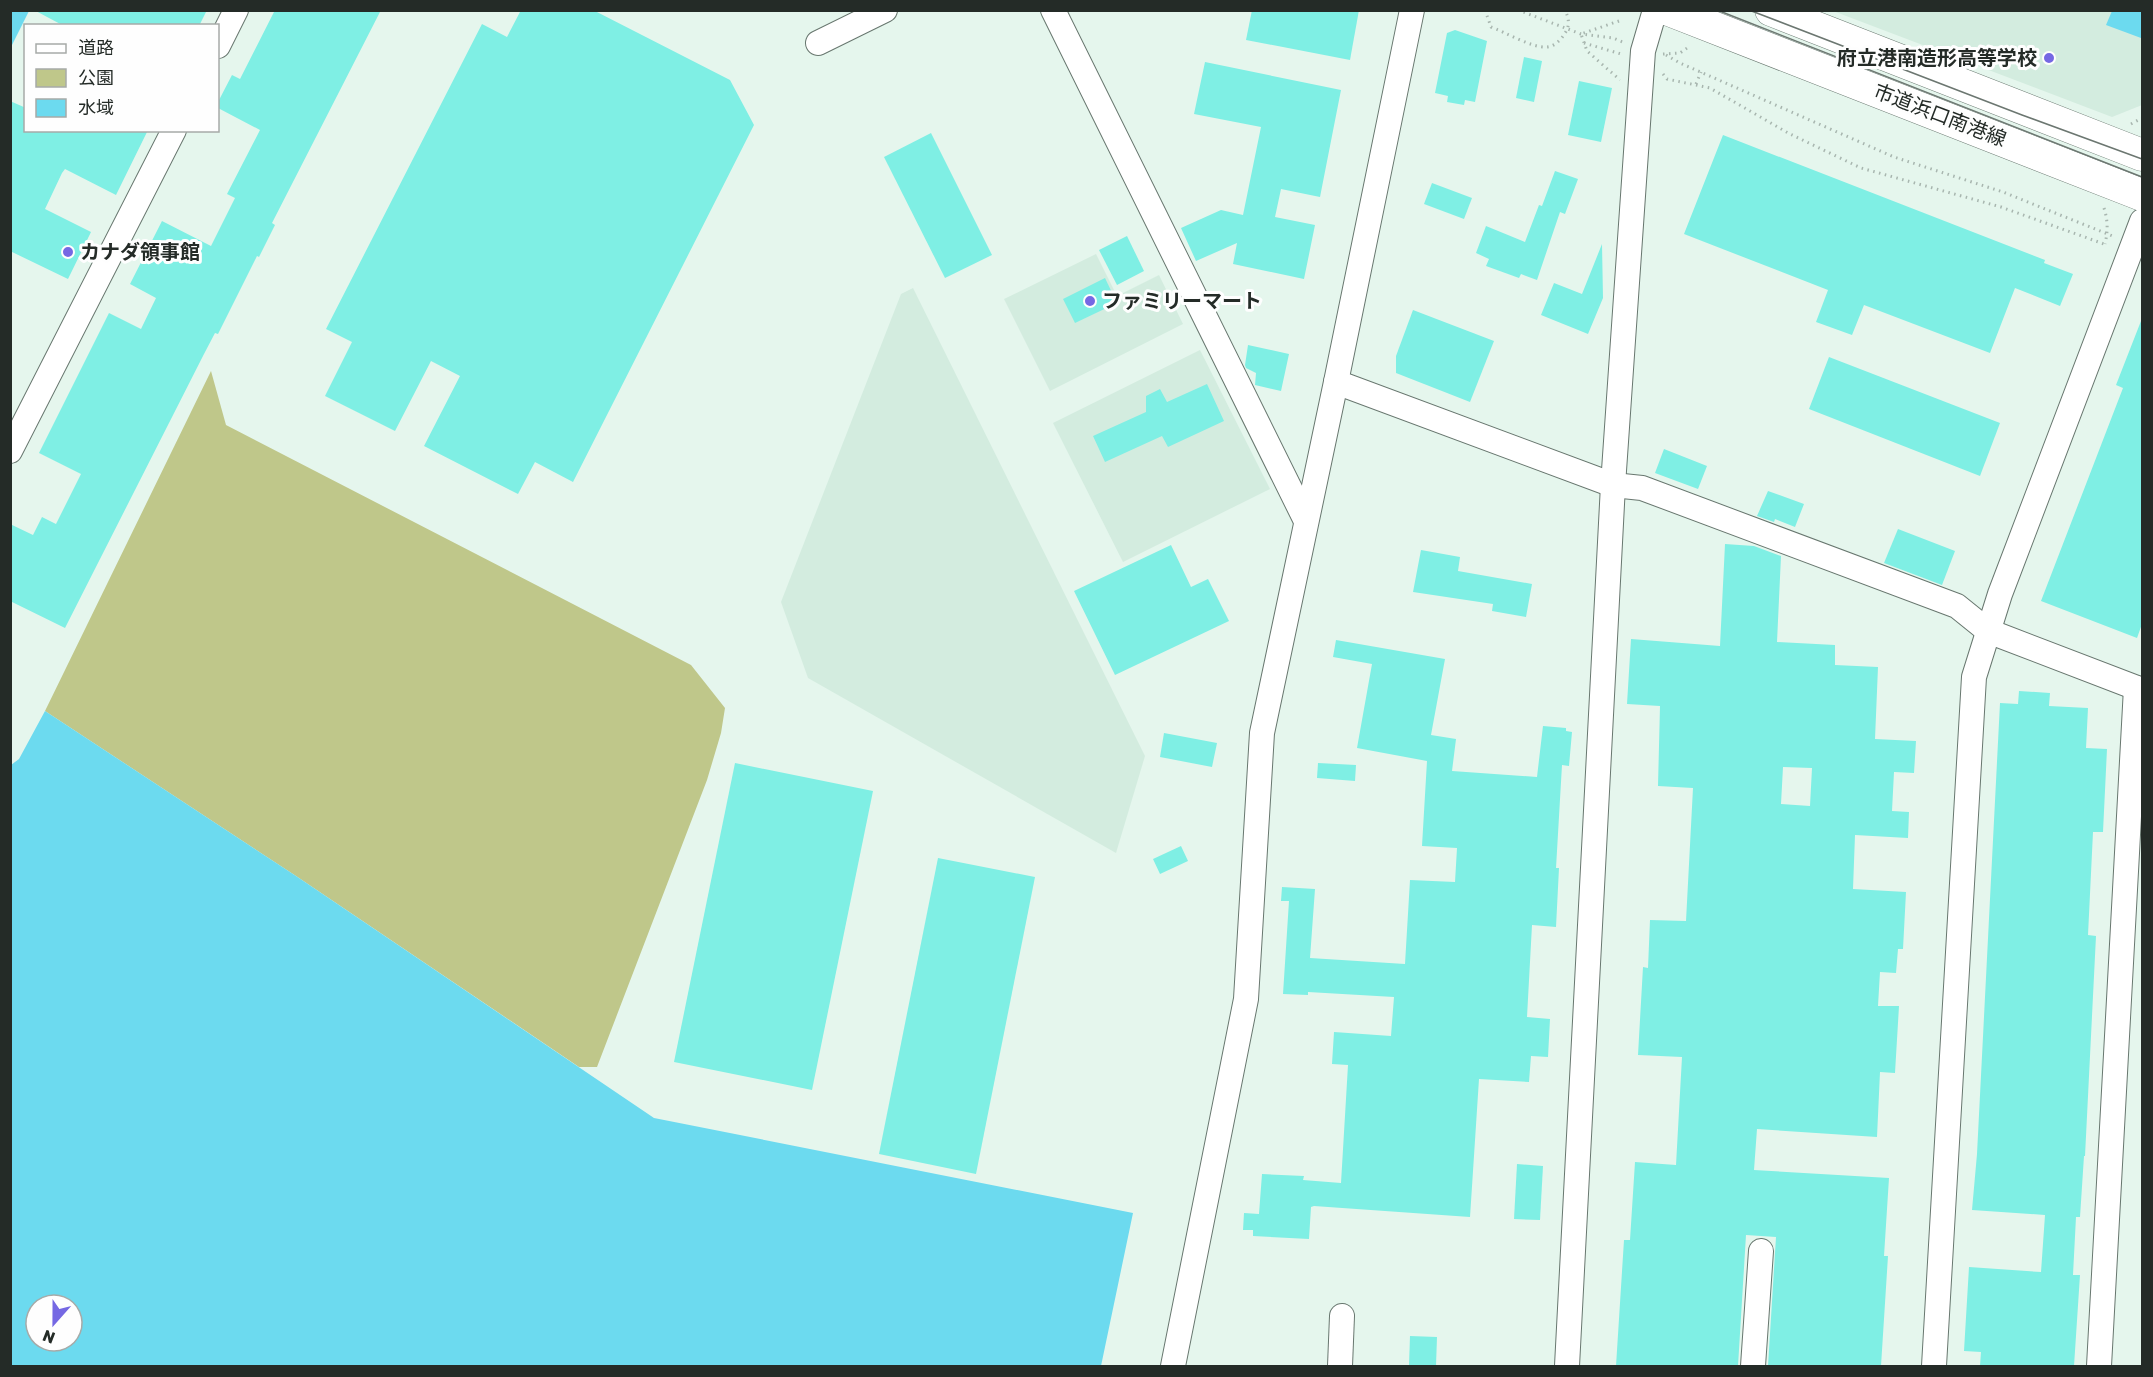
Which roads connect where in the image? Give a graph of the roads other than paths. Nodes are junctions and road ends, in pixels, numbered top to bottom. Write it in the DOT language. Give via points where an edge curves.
graph roads {
  1 [pos="236,10"];
  2 [pos="885,10"];
  3 [pos="1053,10"];
  4 [pos="1412,10"];
  5 [pos="1655,10"];
  6 [pos="1669,10"];
  7 [pos="1771,10"];
  8 [pos="818,43"];
  9 [pos="219,44"];
  10 [pos="173,132"];
  11 [pos="2142,154"];
  12 [pos="2142,195"];
  13 [pos="2142,221"];
  14 [pos="1336,382"];
  15 [pos="10,451"];
  16 [pos="1613,485"];
  17 [pos="1306,520"];
  18 [pos="1988,631"];
  19 [pos="2139,689"];
  20 [pos="1761,1251"];
  21 [pos="1342,1316"];
  22 [pos="1173,1366"];
  23 [pos="1340,1366"];
  24 [pos="1567,1366"];
  25 [pos="1753,1366"];
  26 [pos="1934,1366"];
  27 [pos="2099,1366"];
  1 -- 9 [label="street"];
  2 -- 8 [label="street"];
  3 -- 17 [label="street"];
  4 -- 14 [label="street"];
  5 -- 16 [label="street"];
  6 -- 12 [label="main road, 市道浜口南港線"];
  7 -- 11 [label="main road, 市道浜口南港線"];
  10 -- 15 [label="street"];
  13 -- 18 [label="street"];
  14 -- 16 [label="street"];
  14 -- 17 [label="street"];
  16 -- 18 [label="street" via="1641,488 1957,606"];
  16 -- 24 [label="street"];
  17 -- 22 [label="street" via="1262,733 1246,999"];
  18 -- 19 [label="street"];
  18 -- 26 [label="street" via="1974,677"];
  19 -- 27 [label="street"];
  20 -- 25 [label="street"];
  21 -- 23 [label="street"];
}
